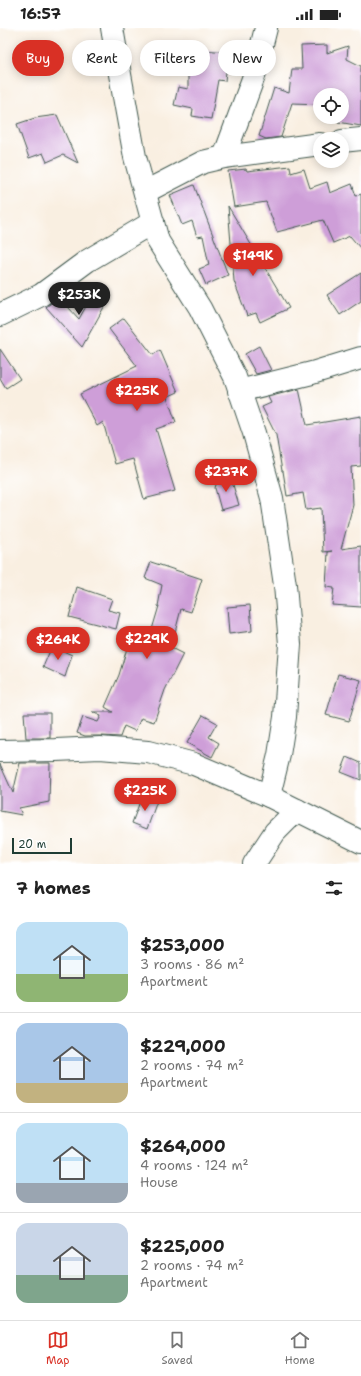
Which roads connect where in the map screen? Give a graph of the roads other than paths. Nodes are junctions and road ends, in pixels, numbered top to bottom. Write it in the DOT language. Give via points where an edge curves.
graph roads {
  1 [pos="112,28"];
  2 [pos="266,28"];
  3 [pos="361,139"];
  4 [pos="349,140"];
  5 [pos="313,145"];
  6 [pos="224,157"];
  7 [pos="145,192"];
  8 [pos="153,222"];
  9 [pos="0,315"];
  10 [pos="361,358"];
  11 [pos="239,391"];
  12 [pos="0,751"];
  13 [pos="270,796"];
  14 [pos="297,810"];
  15 [pos="361,842"];
  16 [pos="254,864"];
  1 -- 7 [label="street" via="135,157"];
  2 -- 6 [label="street" via="254,76"];
  3 -- 4 [label="street"];
  5 -- 6 [label="street"];
  6 -- 7 [label="street" via="203,162"];
  7 -- 8 [label="street"];
  8 -- 9 [label="street" via="87,261 41,295"];
  8 -- 11 [label="street" via="158,241 200,308 235,377"];
  10 -- 11 [label="street"];
  11 -- 13 [label="street" via="272,498 285,585 290,644 285,717"];
  12 -- 13 [label="street" via="100,748 148,752 194,764"];
  13 -- 14 [label="street"];
  14 -- 15 [label="street"];
  14 -- 16 [label="street" via="275,832"];
}
